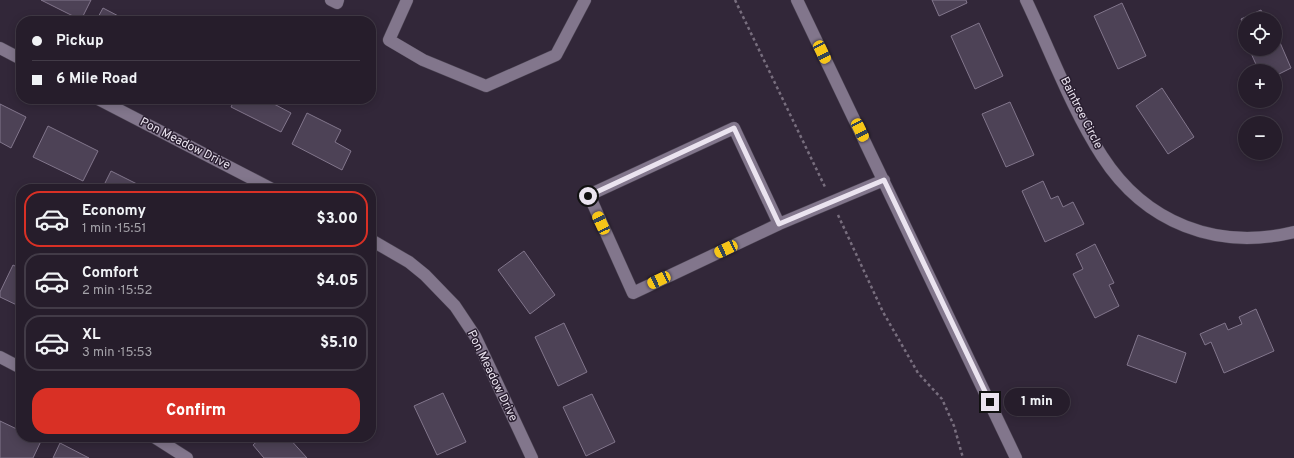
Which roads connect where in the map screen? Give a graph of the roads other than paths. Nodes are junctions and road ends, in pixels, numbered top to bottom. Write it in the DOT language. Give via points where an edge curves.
graph roads {
  1 [pos="331,0"];
  2 [pos="338,0"];
  3 [pos="407,0"];
  4 [pos="585,0"];
  5 [pos="797,0"];
  6 [pos="1026,0"];
  7 [pos="0,48"];
  8 [pos="16,56"];
  9 [pos="108,104"];
  10 [pos="884,180"];
  11 [pos="262,184"];
  12 [pos="779,224"];
  13 [pos="1294,232"];
  14 [pos="376,243"];
  15 [pos="0,357"];
  16 [pos="16,365"];
  17 [pos="162,442"];
  18 [pos="187,458"];
  19 [pos="532,458"];
  20 [pos="1016,458"];
  1 -- 2 [label="street" via="337,3"];
  3 -- 4 [label="street" via="389,40 424,60 486,86 556,55"];
  5 -- 10 [label="street"];
  6 -- 13 [label="street, Baintree Circle" via="1087,130 1116,175 1136,196 1174,222 1217,236 1259,238"];
  7 -- 8 [label="street"];
  9 -- 11 [label="street, Pon Meadow Drive"];
  10 -- 12 [label="street"];
  10 -- 20 [label="street"];
  12 -- 12 [label="street" via="633,293 588,196 734,128"];
  14 -- 19 [label="street, Pon Meadow Drive" via="409,262 455,306 475,336"];
  15 -- 16 [label="street"];
  17 -- 18 [label="street"];
}
